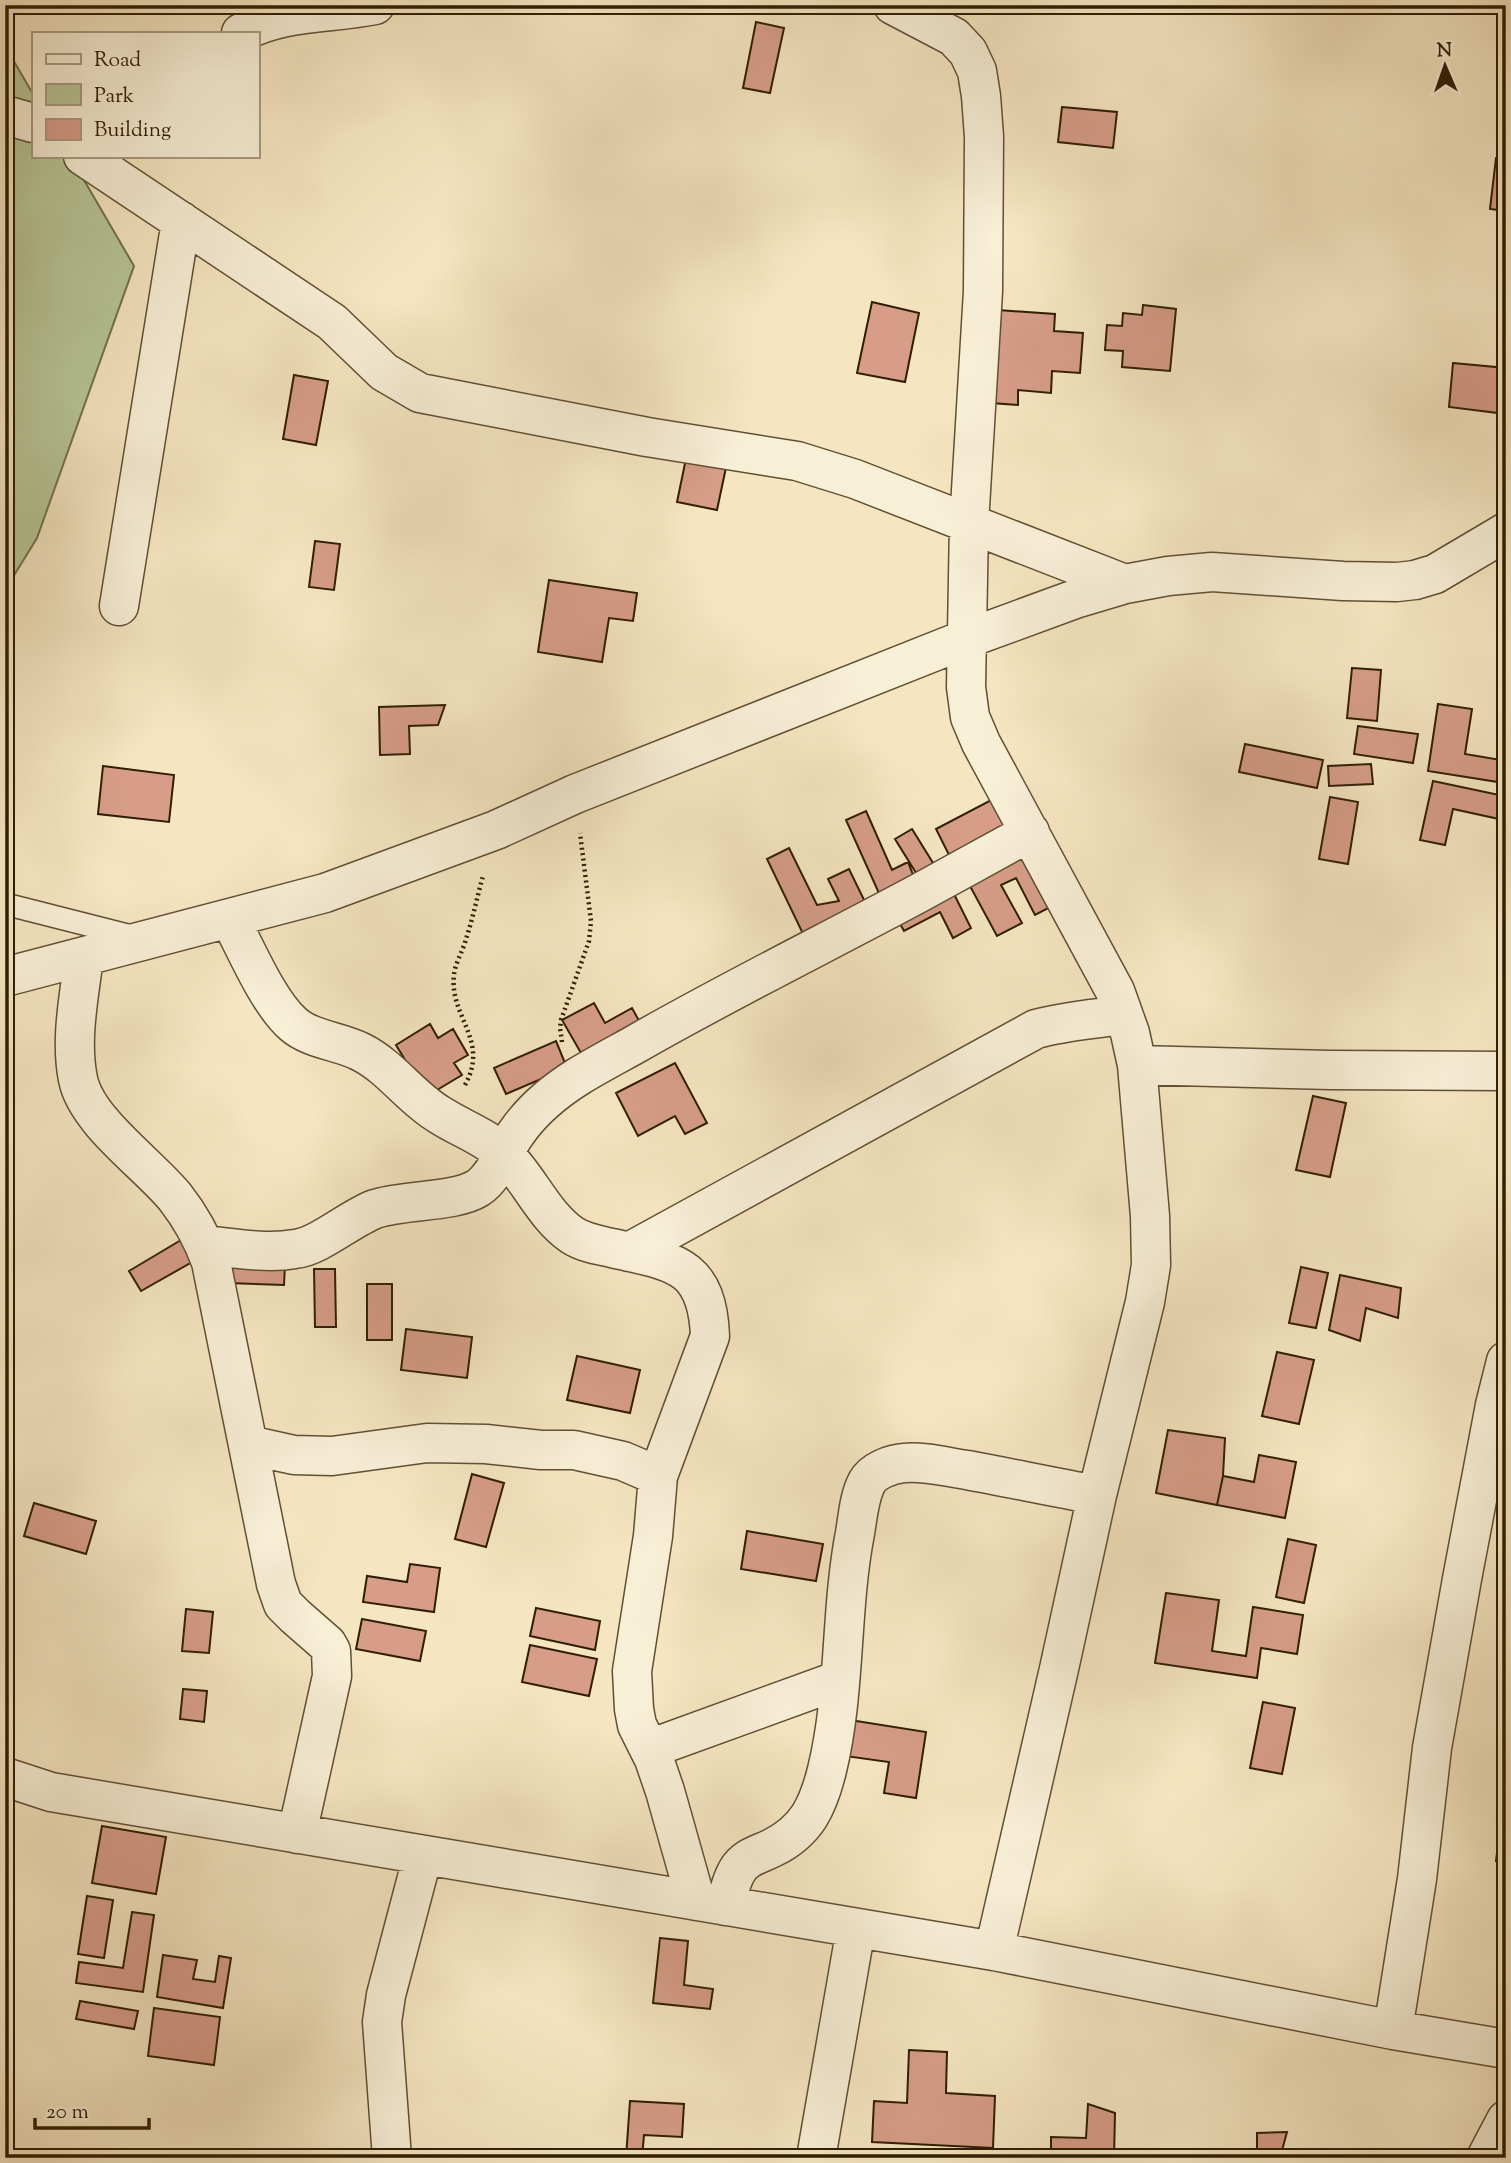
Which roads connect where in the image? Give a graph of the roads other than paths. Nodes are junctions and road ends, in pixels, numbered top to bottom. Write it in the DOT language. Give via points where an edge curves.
graph roads {
  1 [pos="375,5"];
  2 [pos="893,5"];
  3 [pos="243,32"];
  4 [pos="5,115"];
  5 [pos="32,123"];
  6 [pos="86,158"];
  7 [pos="181,221"];
  8 [pos="969,524"];
  9 [pos="1506,532"];
  10 [pos="1125,584"];
  11 [pos="119,606"];
  12 [pos="966,639"];
  13 [pos="1030,832"];
  14 [pos="5,904"];
  15 [pos="230,919"];
  16 [pos="148,941"];
  17 [pos="84,957"];
  18 [pos="5,977"];
  19 [pos="1123,1015"];
  20 [pos="1137,1065"];
  21 [pos="1506,1071"];
  22 [pos="503,1153"];
  23 [pos="205,1245"];
  24 [pos="629,1252"];
  25 [pos="1506,1361"];
  26 [pos="248,1445"];
  27 [pos="657,1476"];
  28 [pos="1097,1495"];
  29 [pos="839,1680"];
  30 [pos="649,1749"];
  31 [pos="5,1777"];
  32 [pos="297,1834"];
  33 [pos="423,1855"];
  34 [pos="710,1904"];
  35 [pos="856,1928"];
  36 [pos="994,1951"];
  37 [pos="1393,2030"];
  38 [pos="1506,2049"];
  39 [pos="1506,2120"];
  40 [pos="392,2158"];
  41 [pos="816,2158"];
  42 [pos="1486,2158"];
  1 -- 3 [label="street" via="286,16"];
  2 -- 8 [label="street" via="954,37 977,71 981,96 983,291"];
  4 -- 5 [label="street"];
  6 -- 7 [label="street"];
  7 -- 8 [label="street" via="332,322 383,372 420,393 797,461"];
  7 -- 11 [label="street"];
  8 -- 10 [label="street"];
  8 -- 12 [label="street"];
  9 -- 10 [label="street" via="1435,574 1415,580 1343,581 1212,572"];
  10 -- 12 [label="street"];
  12 -- 13 [label="street" via="970,717"];
  12 -- 15 [label="street" via="575,794 496,830 325,893"];
  13 -- 19 [label="street" via="1115,991"];
  13 -- 22 [label="street" via="580,1075 533,1113"];
  14 -- 16 [label="lane"];
  15 -- 16 [label="street"];
  15 -- 22 [label="street" via="276,1005 294,1025 361,1052 440,1116"];
  16 -- 17 [label="street"];
  17 -- 18 [label="street"];
  17 -- 23 [label="street" via="74,1047 78,1082 92,1111 175,1198"];
  19 -- 20 [label="street"];
  19 -- 24 [label="street" via="1035,1028"];
  20 -- 21 [label="street"];
  20 -- 28 [label="street" via="1151,1265"];
  22 -- 23 [label="street" via="480,1187 376,1209 296,1250"];
  22 -- 24 [label="street" via="566,1231"];
  23 -- 26 [label="street"];
  24 -- 27 [label="street" via="668,1260 686,1272 701,1288 709,1311 710,1336"];
  25 -- 37 [label="street" via="1432,1748"];
  26 -- 27 [label="street" via="331,1457 427,1443 574,1450 623,1461"];
  26 -- 32 [label="street" via="284,1604 331,1651 332,1676"];
  27 -- 30 [label="street" via="653,1536 632,1671 637,1725"];
  28 -- 29 [label="street" via="933,1464 903,1463 881,1469 868,1479 861,1497 850,1559"];
  28 -- 36 [label="street"];
  29 -- 30 [label="street"];
  29 -- 34 [label="street" via="827,1770 806,1823 790,1838 752,1856"];
  30 -- 34 [label="street"];
  31 -- 32 [label="street" via="51,1792"];
  32 -- 33 [label="street"];
  33 -- 34 [label="street"];
  33 -- 40 [label="street" via="382,2022"];
  34 -- 35 [label="street"];
  35 -- 36 [label="street"];
  35 -- 41 [label="street"];
  36 -- 37 [label="street"];
  37 -- 38 [label="street"];
  39 -- 42 [label="street"];
}
